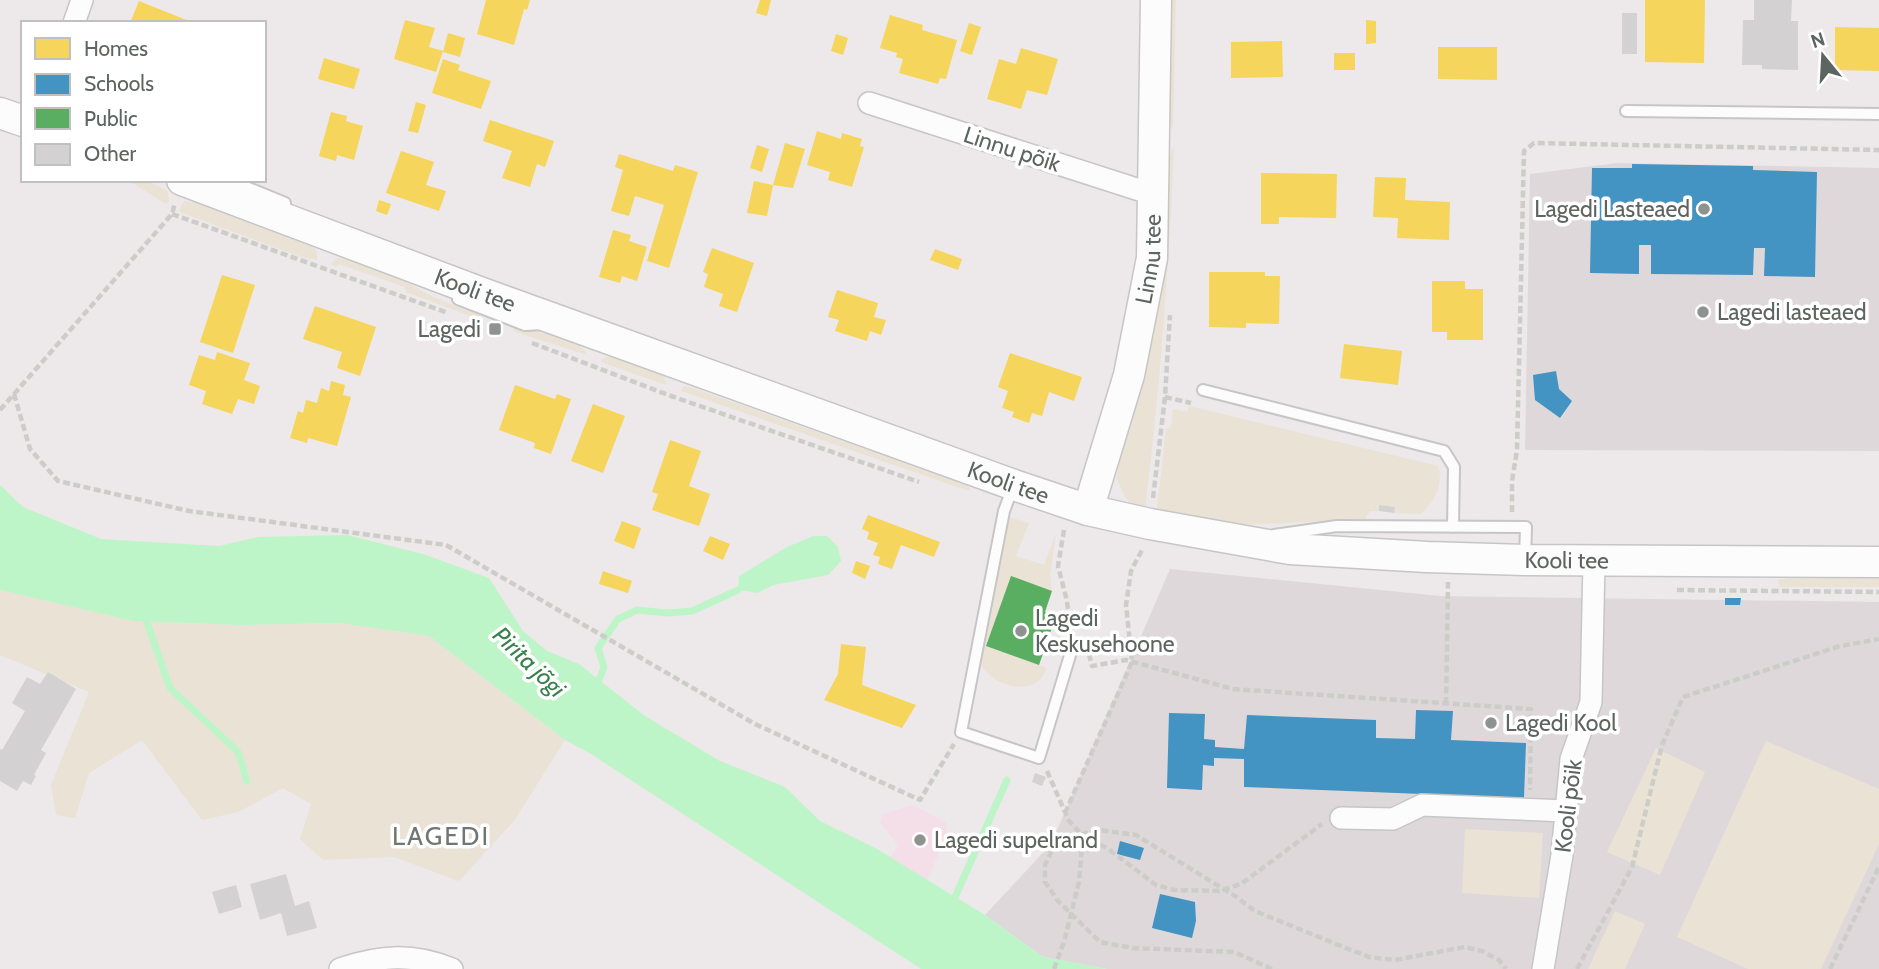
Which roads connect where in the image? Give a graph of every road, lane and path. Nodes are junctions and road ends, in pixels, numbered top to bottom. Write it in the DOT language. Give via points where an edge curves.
graph roads {
  1 [pos="82,0"];
  2 [pos="1156,0"];
  3 [pos="75,21"];
  4 [pos="869,103"];
  5 [pos="1626,111"];
  6 [pos="0,113"];
  7 [pos="1879,114"];
  8 [pos="21,120"];
  9 [pos="1879,150"];
  10 [pos="183,182"];
  11 [pos="186,182"];
  12 [pos="234,182"];
  13 [pos="1155,195"];
  14 [pos="305,226"];
  15 [pos="430,284"];
  16 [pos="564,323"];
  17 [pos="1203,390"];
  18 [pos="14,394"];
  19 [pos="0,410"];
  20 [pos="1014,485"];
  21 [pos="1088,510"];
  22 [pos="1453,527"];
  23 [pos="1512,527"];
  24 [pos="1064,529"];
  25 [pos="1237,541"];
  26 [pos="1144,545"];
  27 [pos="1525,560"];
  28 [pos="1594,561"];
  29 [pos="1879,562"];
  30 [pos="1448,580"];
  31 [pos="1879,639"];
  32 [pos="1072,650"];
  33 [pos="1132,662"];
  34 [pos="1446,704"];
  35 [pos="961,732"];
  36 [pos="1039,758"];
  37 [pos="1530,810"];
  38 [pos="1566,811"];
  39 [pos="1065,813"];
  40 [pos="1341,818"];
  41 [pos="1083,836"];
  42 [pos="1879,867"];
  43 [pos="1223,889"];
  44 [pos="1071,914"];
  45 [pos="340,969"];
  46 [pos="453,969"];
  47 [pos="1054,969"];
  48 [pos="1272,969"];
  49 [pos="1506,969"];
  50 [pos="1543,969"];
  51 [pos="1577,969"];
  52 [pos="1830,969"];
  1 -- 3 [label="street"];
  2 -- 13 [label="street, Linnu tee"];
  4 -- 13 [label="street, Linnu põik"];
  5 -- 7 [label="lane"];
  6 -- 8 [label="street"];
  9 -- 23 [label="path" via="1534,143 1524,151"];
  10 -- 18 [label="path" via="172,214"];
  11 -- 14 [label="street, Kooli tee"];
  12 -- 14 [label="lane" via="285,204"];
  13 -- 21 [label="street, Linnu tee" via="1152,258 1129,375"];
  14 -- 15 [label="street, Kooli tee"];
  15 -- 16 [label="street, Kooli tee"];
  15 -- 16 [label="lane" via="525,325"];
  16 -- 20 [label="street, Kooli tee"];
  17 -- 22 [label="lane" via="1444,451 1454,467"];
  18 -- 19 [label="path"];
  18 -- 35 [label="path" via="30,449 58,481 189,511 446,545 755,724 920,800"];
  20 -- 21 [label="street, Kooli tee"];
  20 -- 35 [label="lane" via="1004,511"];
  21 -- 25 [label="street, Kooli tee"];
  22 -- 23 [label="lane"];
  22 -- 25 [label="lane" via="1337,526"];
  23 -- 27 [label="lane" via="1526,527"];
  24 -- 32 [label="path" via="1058,566"];
  25 -- 27 [label="street, Kooli tee" via="1290,549"];
  26 -- 33 [label="path" via="1131,571 1126,605"];
  27 -- 28 [label="street, Kooli tee"];
  28 -- 29 [label="street, Kooli tee"];
  28 -- 38 [label="street, Kooli põik" via="1591,702 1571,760"];
  30 -- 34 [label="path"];
  31 -- 51 [label="path" via="1840,646 1682,697 1662,746 1632,867"];
  32 -- 33 [label="path" via="1089,653 1092,666"];
  32 -- 36 [label="lane"];
  33 -- 34 [label="path" via="1233,688"];
  33 -- 39 [label="path"];
  34 -- 37 [label="path" via="1531,709"];
  35 -- 36 [label="lane"];
  36 -- 39 [label="path"];
  37 -- 38 [label="street"];
  37 -- 40 [label="street" via="1422,805 1393,819"];
  38 -- 50 [label="street, Kooli põik"];
  39 -- 41 [label="path"];
  40 -- 43 [label="path" via="1321,824 1241,884"];
  41 -- 43 [label="path" via="1156,885 1174,890"];
  41 -- 43 [label="path" via="1099,830 1136,835"];
  41 -- 44 [label="path"];
  41 -- 44 [label="path" via="1067,838 1054,848 1045,865 1045,882"];
  42 -- 52 [label="path"];
  43 -- 49 [label="path" via="1255,911 1369,957 1395,960 1465,947 1499,960"];
  44 -- 47 [label="path"];
  44 -- 48 [label="path" via="1100,942 1146,949 1234,952"];
  45 -- 46 [label="street" via="390,957 428,960"];
}
